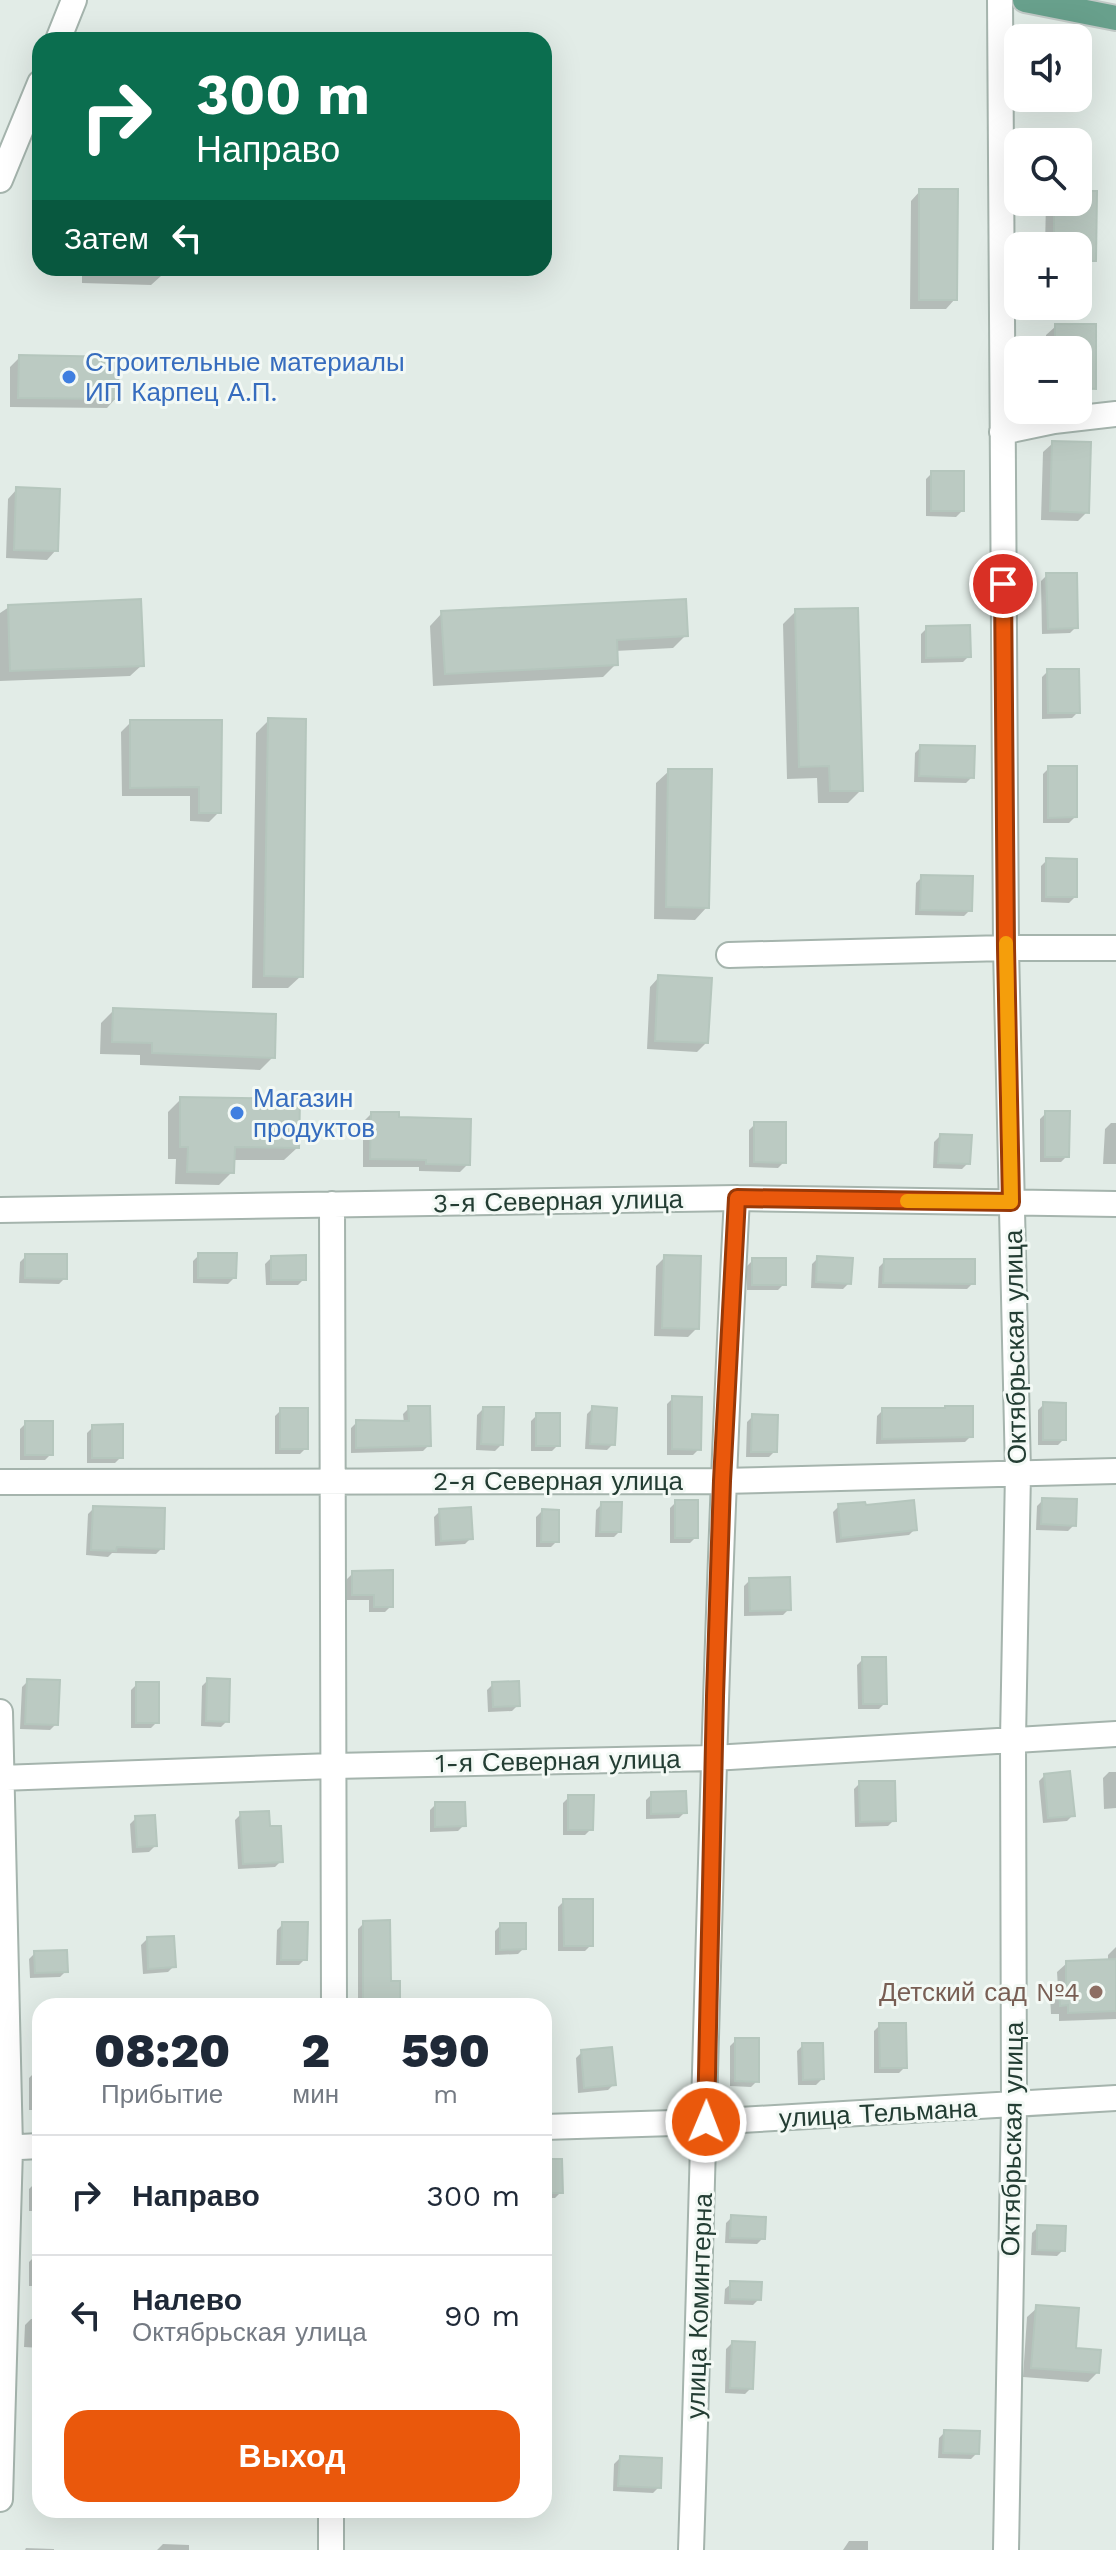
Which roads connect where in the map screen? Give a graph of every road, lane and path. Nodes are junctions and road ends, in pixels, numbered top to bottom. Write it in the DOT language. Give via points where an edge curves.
graph roads {
  1 [pos="74,0"];
  2 [pos="1000,0"];
  3 [pos="1025,0"];
  4 [pos="1116,18"];
  5 [pos="61,32"];
  6 [pos="32,102"];
  7 [pos="0,180"];
  8 [pos="1116,414"];
  9 [pos="1002,432"];
  10 [pos="1006,948"];
  11 [pos="1116,948"];
  12 [pos="729,955"];
  13 [pos="737,1198"];
  14 [pos="1011,1202"];
  15 [pos="332,1204"];
  16 [pos="1116,1204"];
  17 [pos="0,1210"];
  18 [pos="1116,1471"];
  19 [pos="1018,1472"];
  20 [pos="334,1481"];
  21 [pos="722,1481"];
  22 [pos="0,1482"];
  23 [pos="0,1712"];
  24 [pos="1116,1734"];
  25 [pos="1013,1739"];
  26 [pos="713,1758"];
  27 [pos="333,1766"];
  28 [pos="0,1778"];
  29 [pos="334,1998"];
  30 [pos="1116,2098"];
  31 [pos="1014,2106"];
  32 [pos="706,2122"];
  33 [pos="552,2127"];
  34 [pos="32,2146"];
  35 [pos="5,2148"];
  36 [pos="0,2499"];
  37 [pos="331,2518"];
  38 [pos="331,2550"];
  39 [pos="691,2550"];
  40 [pos="1006,2550"];
  1 -- 5 [label="street"];
  2 -- 9 [label="street, Октябрьская улица"];
  3 -- 4 [label="main road"];
  6 -- 7 [label="street"];
  8 -- 9 [label="street"];
  9 -- 10 [label="street, Октябрьская улица"];
  10 -- 11 [label="street"];
  10 -- 12 [label="street"];
  10 -- 14 [label="street, Октябрьская улица"];
  13 -- 14 [label="street, 3-я Северная улица"];
  13 -- 15 [label="street, 3-я Северная улица"];
  13 -- 21 [label="street, улица Коминтерна"];
  14 -- 16 [label="street, 3-я Северная улица"];
  14 -- 19 [label="street, Октябрьская улица"];
  15 -- 17 [label="street, 3-я Северная улица"];
  15 -- 20 [label="street"];
  18 -- 19 [label="street, 2-я Северная улица"];
  19 -- 21 [label="street, 2-я Северная улица"];
  19 -- 25 [label="street, Октябрьская улица"];
  20 -- 21 [label="street, 2-я Северная улица"];
  20 -- 22 [label="street, 2-я Северная улица"];
  20 -- 27 [label="street"];
  21 -- 26 [label="street, улица Коминтерна"];
  23 -- 28 [label="street"];
  24 -- 25 [label="street, 1-я Северная улица"];
  25 -- 26 [label="street, 1-я Северная улица"];
  25 -- 31 [label="street, Октябрьская улица"];
  26 -- 27 [label="street, 1-я Северная улица"];
  26 -- 32 [label="street, улица Коминтерна"];
  27 -- 28 [label="street, 1-я Северная улица"];
  27 -- 29 [label="street"];
  28 -- 35 [label="street"];
  30 -- 31 [label="street, улица Тельмана"];
  31 -- 32 [label="street, улица Тельмана"];
  31 -- 40 [label="street, Октябрьская улица"];
  32 -- 33 [label="street, улица Тельмана"];
  32 -- 39 [label="street, улица Коминтерна"];
  34 -- 35 [label="street"];
  35 -- 36 [label="street"];
  37 -- 38 [label="street"];
}
